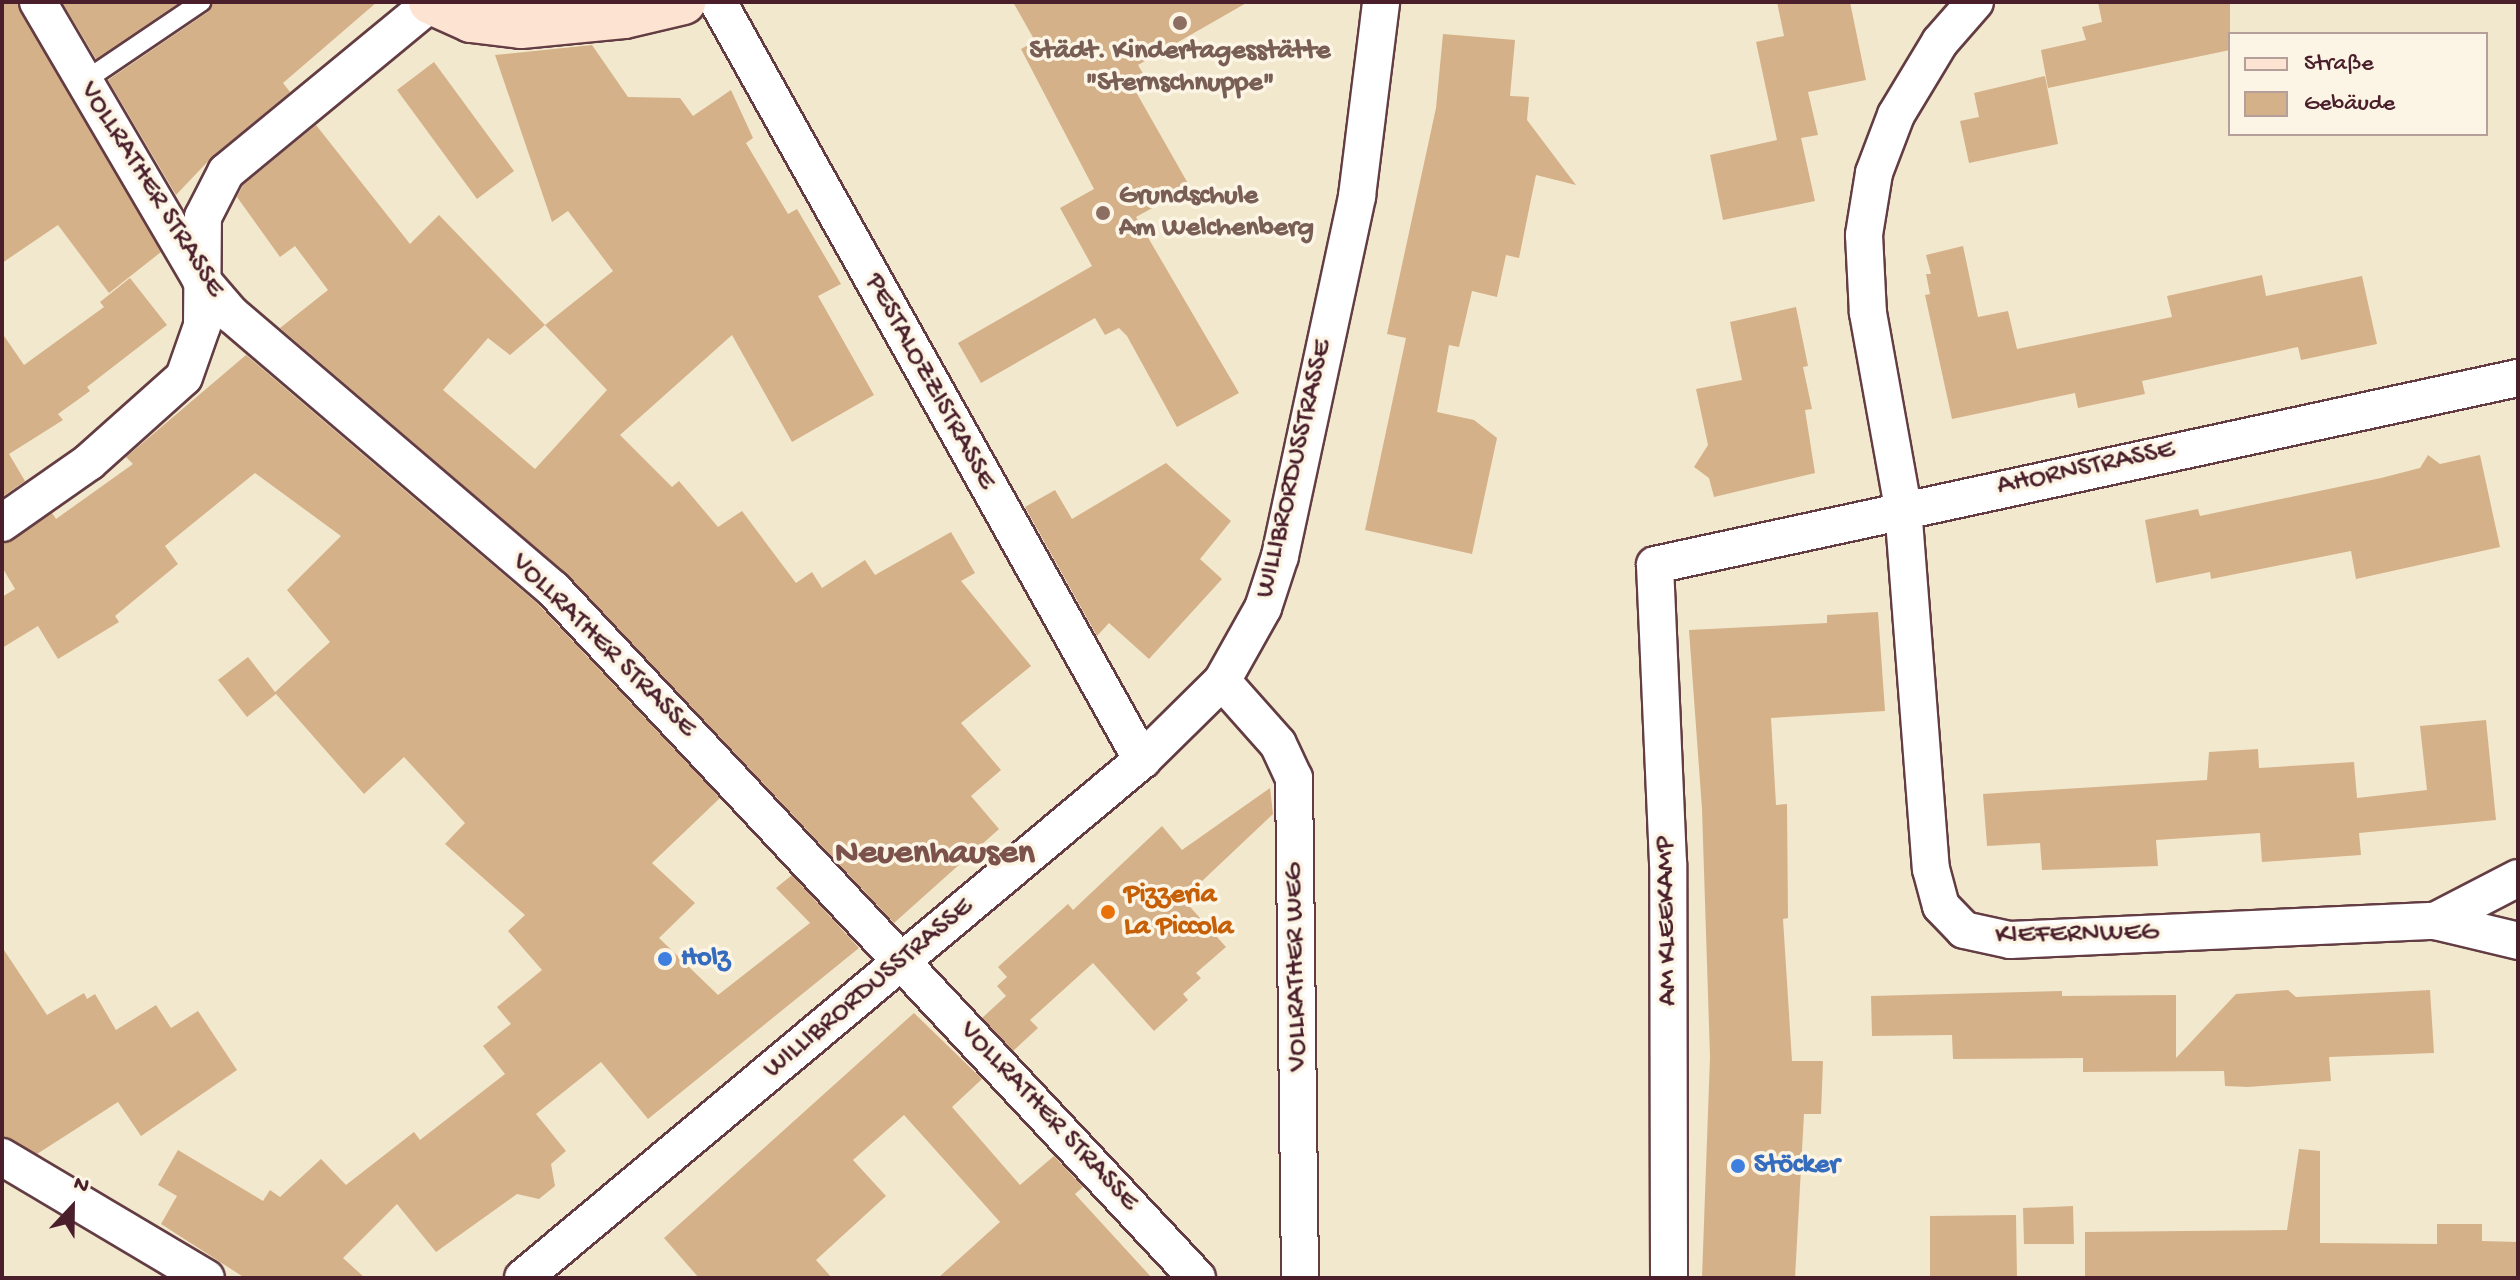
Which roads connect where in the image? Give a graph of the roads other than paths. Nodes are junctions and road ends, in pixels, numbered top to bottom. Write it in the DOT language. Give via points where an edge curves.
graph roads {
  1 [pos="38,2"];
  2 [pos="201,2"];
  3 [pos="432,2"];
  4 [pos="683,2"];
  5 [pos="718,2"];
  6 [pos="1381,2"];
  7 [pos="1975,2"];
  8 [pos="83,82"];
  9 [pos="200,278"];
  10 [pos="2518,378"];
  11 [pos="1903,507"];
  12 [pos="2,523"];
  13 [pos="1655,565"];
  14 [pos="1222,681"];
  15 [pos="1142,760"];
  16 [pos="2518,878"];
  17 [pos="2435,921"];
  18 [pos="2518,941"];
  19 [pos="903,960"];
  20 [pos="2,1157"];
  21 [pos="206,1278"];
  22 [pos="523,1278"];
  23 [pos="1197,1278"];
  24 [pos="1300,1278"];
  25 [pos="1669,1278"];
  1 -- 8 [label="street, VOLLRATHER STRASSE"];
  2 -- 8 [label="lane"];
  3 -- 4 [label="street" via="471,20 521,26 624,16"];
  3 -- 9 [label="street" via="226,172 203,217"];
  5 -- 15 [label="street, PESTALOZZISTRASSE"];
  6 -- 14 [label="street, WILLIBRORDUSSTRASSE" via="1357,196 1280,556 1263,608"];
  7 -- 11 [label="street, KIEFERNWEG" via="1909,90 1883,143 1867,201 1863,272"];
  8 -- 9 [label="street, VOLLRATHER STRASSE"];
  9 -- 12 [label="street" via="201,337 184,377 89,462"];
  9 -- 19 [label="street, VOLLRATHER STRASSE" via="263,343 553,589"];
  10 -- 11 [label="street, AHORNSTRASSE"];
  11 -- 13 [label="street, AHORNSTRASSE"];
  11 -- 17 [label="street, KIEFERNWEG" via="1931,869 1938,901 1956,925 2010,940"];
  13 -- 25 [label="street, AM KLEEKAMP" via="1668,863"];
  14 -- 15 [label="street, WILLIBRORDUSSTRASSE"];
  14 -- 24 [label="street, VOLLRATHER WEG" via="1278,744 1294,778"];
  15 -- 19 [label="street, WILLIBRORDUSSTRASSE"];
  16 -- 17 [label="street, KIEFERNWEG"];
  17 -- 18 [label="street, KIEFERNWEG"];
  19 -- 22 [label="street, WILLIBRORDUSSTRASSE"];
  19 -- 23 [label="street, VOLLRATHER STRASSE"];
  20 -- 21 [label="street"];
}
